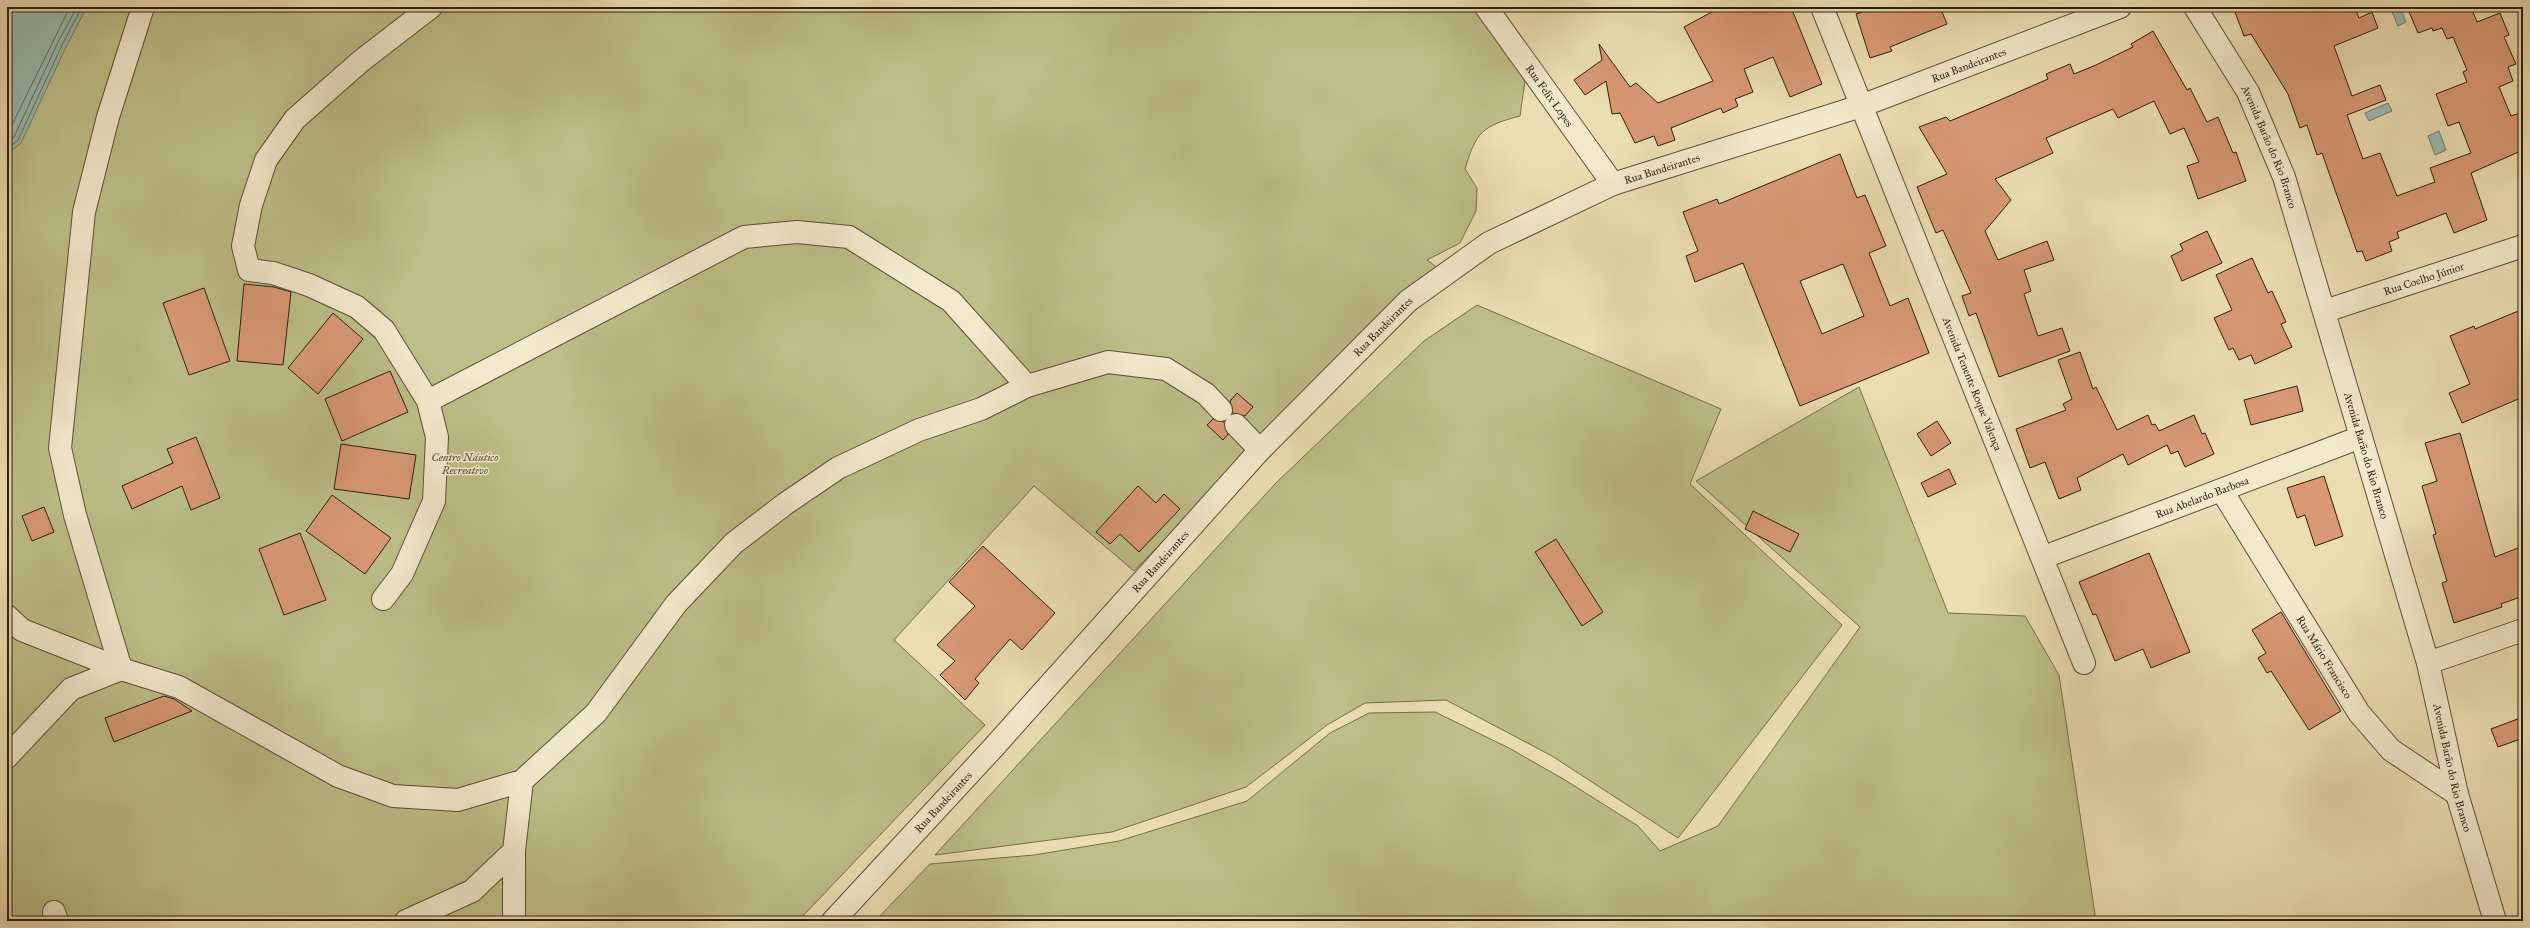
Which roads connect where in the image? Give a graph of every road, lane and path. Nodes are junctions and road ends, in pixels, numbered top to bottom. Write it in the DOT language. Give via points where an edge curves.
graph roads {
  1 [pos="143,7"];
  2 [pos="431,7"];
  3 [pos="1486,7"];
  4 [pos="1822,7"];
  5 [pos="2120,7"];
  6 [pos="2195,7"];
  7 [pos="1860,106"];
  8 [pos="1613,184"];
  9 [pos="2523,246"];
  10 [pos="2325,311"];
  11 [pos="1027,386"];
  12 [pos="428,401"];
  13 [pos="2361,438"];
  14 [pos="1260,450"];
  15 [pos="2222,490"];
  16 [pos="2044,557"];
  17 [pos="383,599"];
  18 [pos="7,616"];
  19 [pos="2523,630"];
  20 [pos="2084,663"];
  21 [pos="2428,664"];
  22 [pos="121,669"];
  23 [pos="7,757"];
  24 [pos="522,780"];
  25 [pos="2457,794"];
  26 [pos="514,851"];
  27 [pos="514,912"];
  28 [pos="406,921"];
  29 [pos="833,921"];
  30 [pos="2495,921"];
  1 -- 22 [label="street" via="108,117 84,212 60,448 75,515"];
  2 -- 12 [label="street" via="360,61 296,119 266,160 251,205 243,246 249,270 280,275 357,307 384,330"];
  3 -- 8 [label="street, Rua Felix Lopes"];
  4 -- 7 [label="street, Avenida Tenente Roque Valença"];
  5 -- 7 [label="street, Rua Bandeirantes"];
  6 -- 10 [label="street, Avenida Barão do Rio Branco" via="2248,92 2284,177"];
  7 -- 8 [label="street, Rua Bandeirantes"];
  7 -- 16 [label="street, Avenida Tenente Roque Valença"];
  8 -- 14 [label="street, Rua Bandeirantes" via="1489,243 1408,301"];
  9 -- 10 [label="street, Rua Coelho Júnior"];
  10 -- 13 [label="street, Avenida Barão do Rio Branco"];
  11 -- 12 [label="street" via="951,301 849,237 797,232 744,237"];
  11 -- 14 [label="street" via="1108,362 1166,369 1206,394"];
  11 -- 24 [label="street" via="981,409 920,430 838,468 734,543 676,604 596,713"];
  12 -- 17 [label="street" via="437,438 434,501 402,574"];
  13 -- 15 [label="street, Rua Abelardo Barbosa"];
  13 -- 21 [label="street, Avenida Barão do Rio Branco"];
  14 -- 29 [label="street, Rua Bandeirantes" via="993,748"];
  15 -- 16 [label="street, Rua Abelardo Barbosa"];
  15 -- 25 [label="street, Rua Mário Francisco" via="2359,713 2391,750"];
  16 -- 20 [label="street, Avenida Tenente Roque Valença"];
  18 -- 22 [label="street" via="22,630"];
  19 -- 21 [label="street"];
  21 -- 25 [label="street, Avenida Barão do Rio Branco"];
  22 -- 23 [label="street" via="71,689"];
  22 -- 24 [label="street" via="179,687 338,776 393,796 458,800"];
  24 -- 26 [label="street"];
  25 -- 30 [label="street, Avenida Barão do Rio Branco"];
  26 -- 27 [label="street"];
  26 -- 28 [label="street" via="472,891"];
}
